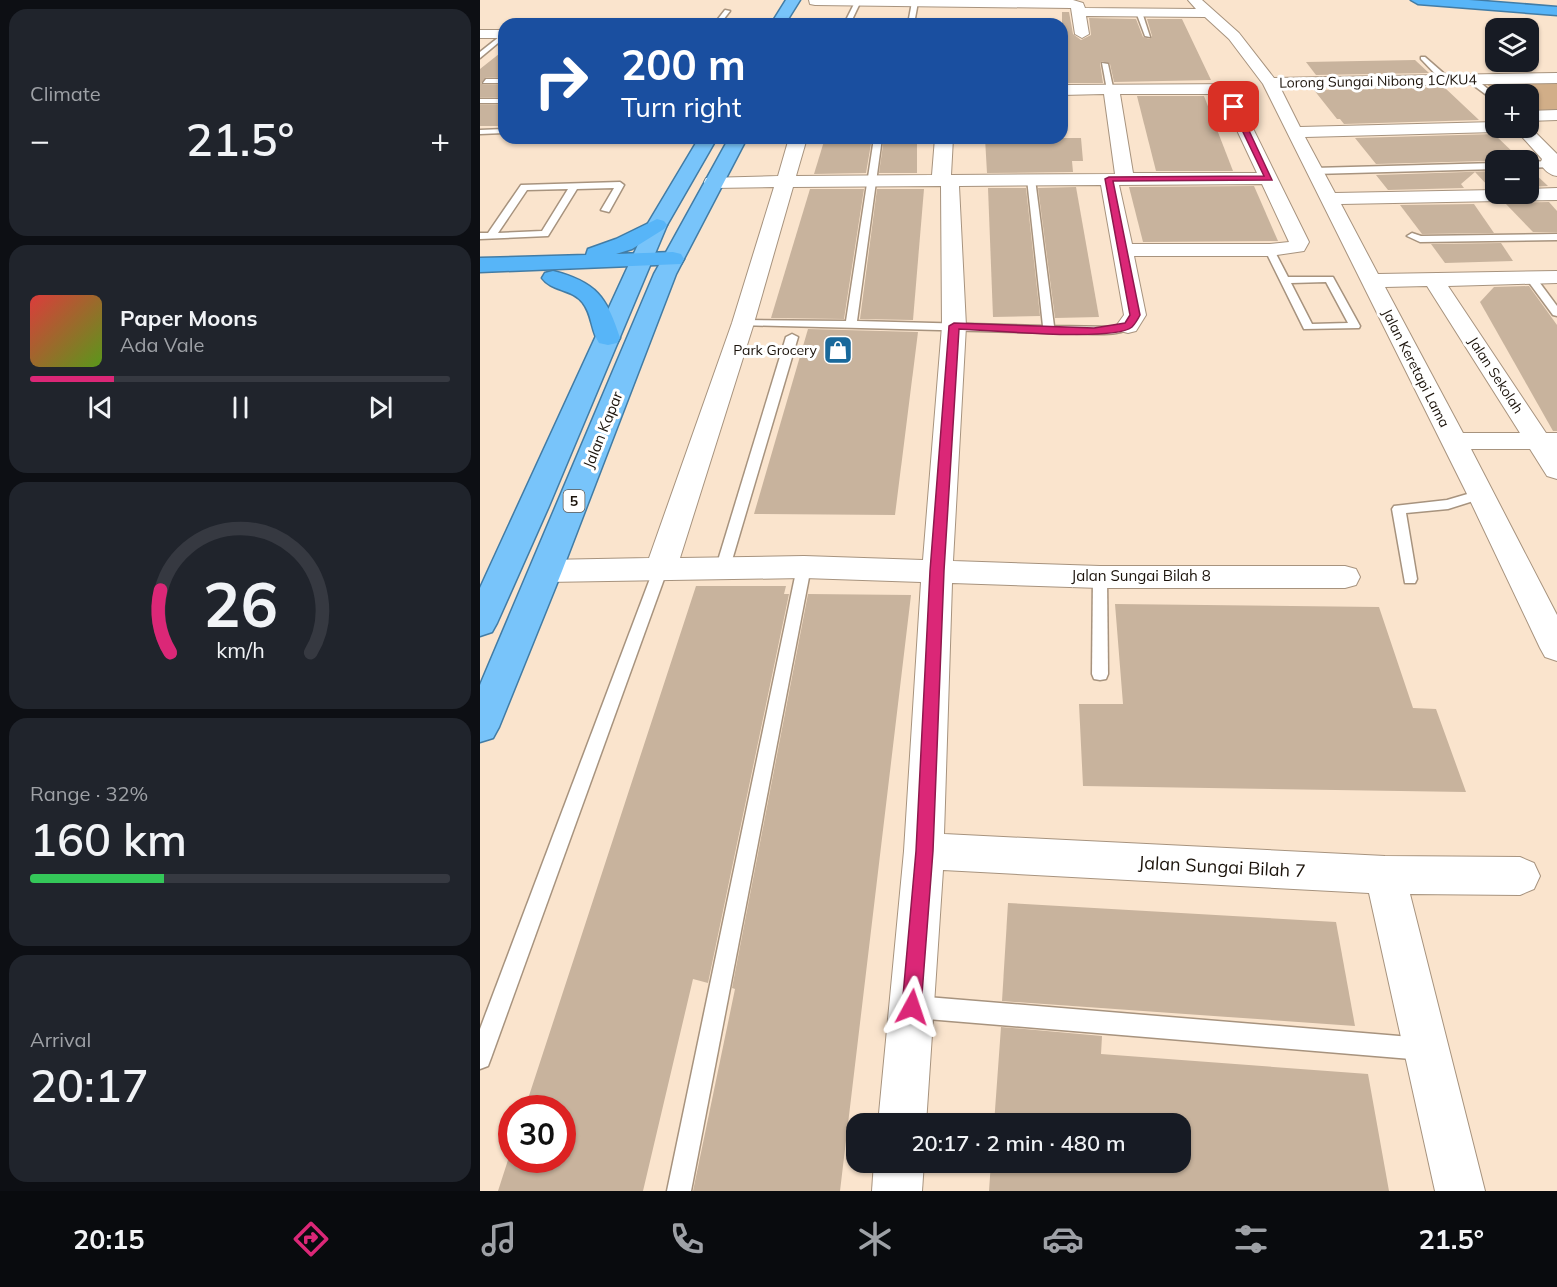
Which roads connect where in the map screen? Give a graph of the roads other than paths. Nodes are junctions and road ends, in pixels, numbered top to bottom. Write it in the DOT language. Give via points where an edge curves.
graph roads {
  1 [pos="793,0"];
  2 [pos="815,0"];
  3 [pos="1194,0"];
  4 [pos="1418,0"];
  5 [pos="1502,0"];
  6 [pos="858,1"];
  7 [pos="915,2"];
  8 [pos="1557,5"];
  9 [pos="727,11"];
  10 [pos="1557,11"];
  11 [pos="1080,12"];
  12 [pos="1139,12"];
  13 [pos="1208,13"];
  14 [pos="807,16"];
  15 [pos="722,18"];
  16 [pos="782,18"];
  17 [pos="850,18"];
  18 [pos="913,18"];
  19 [pos="480,34"];
  20 [pos="498,34"];
  21 [pos="1082,34"];
  22 [pos="1148,36"];
  23 [pos="498,40"];
  24 [pos="480,56"];
  25 [pos="1423,58"];
  26 [pos="1104,64"];
  27 [pos="1557,78"];
  28 [pos="1446,80"];
  29 [pos="1472,80"];
  30 [pos="486,81"];
  31 [pos="498,81"];
  32 [pos="1272,86"];
  33 [pos="1226,89"];
  34 [pos="1068,90"];
  35 [pos="1111,90"];
  36 [pos="1485,90"];
  37 [pos="480,101"];
  38 [pos="498,101"];
  39 [pos="1557,115"];
  40 [pos="1539,116"];
  41 [pos="1485,127"];
  42 [pos="480,132"];
  43 [pos="498,132"];
  44 [pos="1294,132"];
  45 [pos="1531,138"];
  46 [pos="704,144"];
  47 [pos="735,144"];
  48 [pos="796,144"];
  49 [pos="877,144"];
  50 [pos="944,144"];
  51 [pos="1554,163"];
  52 [pos="1539,164"];
  53 [pos="1485,166"];
  54 [pos="1314,171"];
  55 [pos="1269,178"];
  56 [pos="1031,179"];
  57 [pos="1117,179"];
  58 [pos="871,180"];
  59 [pos="946,180"];
  60 [pos="787,181"];
  61 [pos="714,182"];
  62 [pos="574,186"];
  63 [pos="1557,194"];
  64 [pos="1329,199"];
  65 [pos="606,210"];
  66 [pos="657,225"];
  67 [pos="480,236"];
  68 [pos="491,236"];
  69 [pos="1412,236"];
  70 [pos="1557,237"];
  71 [pos="1123,250"];
  72 [pos="1270,250"];
  73 [pos="480,265"];
  74 [pos="654,267"];
  75 [pos="559,271"];
  76 [pos="1530,277"];
  77 [pos="1557,277"];
  78 [pos="1284,280"];
  79 [pos="480,281"];
  80 [pos="1371,281"];
  81 [pos="1434,281"];
  82 [pos="1557,313"];
  83 [pos="743,323"];
  84 [pos="851,325"];
  85 [pos="954,326"];
  86 [pos="1128,326"];
  87 [pos="1049,329"];
  88 [pos="792,337"];
  89 [pos="608,338"];
  90 [pos="1454,441"];
  91 [pos="1548,441"];
  92 [pos="1557,470"];
  93 [pos="1481,494"];
  94 [pos="723,567"];
  95 [pos="804,567"];
  96 [pos="661,568"];
  97 [pos="546,571"];
  98 [pos="937,571"];
  99 [pos="1344,576"];
  100 [pos="1100,577"];
  101 [pos="1410,579"];
  102 [pos="480,623"];
  103 [pos="1557,648"];
  104 [pos="1100,674"];
  105 [pos="480,727"];
  106 [pos="924,851"];
  107 [pos="1385,875"];
  108 [pos="1520,876"];
  109 [pos="912,1007"];
  110 [pos="1426,1049"];
  111 [pos="480,1058"];
  112 [pos="903,1113"];
  113 [pos="898,1173"];
  114 [pos="679,1191"];
  115 [pos="897,1191"];
  116 [pos="1460,1191"];
  1 -- 16 [label="highway"];
  2 -- 6 [label="street"];
  2 -- 14 [label="highway"];
  3 -- 13 [label="street, Jalan Keretapi Lama"];
  4 -- 10 [label="highway"];
  5 -- 8 [label="highway"];
  6 -- 7 [label="street"];
  6 -- 17 [label="lane"];
  7 -- 11 [label="street" via="975,8 1065,3 1078,6"];
  7 -- 18 [label="lane"];
  9 -- 15 [label="lane"];
  11 -- 12 [label="street"];
  11 -- 21 [label="street"];
  12 -- 13 [label="street"];
  12 -- 22 [label="lane"];
  13 -- 32 [label="street, Jalan Keretapi Lama" via="1234,36"];
  19 -- 20 [label="street"];
  23 -- 24 [label="lane"];
  25 -- 28 [label="lane"];
  26 -- 35 [label="lane"];
  27 -- 29 [label="street, Lorong Sungai Nibong 1C/KU4"];
  28 -- 29 [label="street, Lorong Sungai Nibong 1C/KU4"];
  28 -- 32 [label="street, Lorong Sungai Nibong 1C/KU4"];
  29 -- 36 [label="lane"];
  30 -- 31 [label="lane"];
  32 -- 33 [label="street, Lorong Sungai Nibong 1C/KU4"];
  32 -- 44 [label="street, Jalan Keretapi Lama"];
  33 -- 35 [label="street, Lorong Sungai Nibong 1C/KU4"];
  33 -- 55 [label="street"];
  34 -- 35 [label="street, Lorong Sungai Nibong 1C/KU4"];
  35 -- 57 [label="street"];
  37 -- 38 [label="lane"];
  39 -- 40 [label="street"];
  41 -- 44 [label="street"];
  42 -- 43 [label="lane"];
  44 -- 54 [label="street, Jalan Keretapi Lama"];
  45 -- 51 [label="street"];
  46 -- 66 [label="highway, Jalan Kapar / 5"];
  47 -- 61 [label="highway, Jalan Kapar / 5"];
  48 -- 60 [label="street"];
  49 -- 58 [label="lane"];
  50 -- 59 [label="street"];
  51 -- 52 [label="lane"];
  53 -- 54 [label="lane"];
  54 -- 64 [label="street, Jalan Keretapi Lama"];
  55 -- 57 [label="street"];
  55 -- 72 [label="street" via="1299,242 1297,247"];
  56 -- 57 [label="street"];
  56 -- 59 [label="street"];
  56 -- 87 [label="lane"];
  57 -- 71 [label="street"];
  58 -- 59 [label="street"];
  58 -- 60 [label="street"];
  58 -- 84 [label="lane"];
  59 -- 85 [label="street"];
  60 -- 61 [label="street"];
  60 -- 83 [label="street"];
  61 -- 74 [label="highway, Jalan Kapar / 5"];
  62 -- 65 [label="lane" via="620,184"];
  62 -- 68 [label="lane" via="524,187"];
  62 -- 68 [label="lane" via="545,234"];
  63 -- 64 [label="street"];
  64 -- 80 [label="street, Jalan Keretapi Lama"];
  66 -- 74 [label="highway, Jalan Kapar / 5"];
  66 -- 75 [label="highway" via="624,244"];
  67 -- 68 [label="lane"];
  69 -- 70 [label="lane"];
  71 -- 72 [label="street"];
  71 -- 86 [label="street" via="1135,315"];
  72 -- 78 [label="lane"];
  73 -- 75 [label="highway"];
  74 -- 75 [label="highway"];
  74 -- 89 [label="highway, Jalan Kapar / 5"];
  74 -- 97 [label="highway, Jalan Kapar / 5"];
  75 -- 79 [label="highway"];
  75 -- 89 [label="highway" via="592,298"];
  76 -- 77 [label="street"];
  76 -- 81 [label="street"];
  76 -- 82 [label="lane"];
  78 -- 78 [label="lane" via="1308,327 1355,326 1329,279"];
  80 -- 81 [label="street"];
  80 -- 90 [label="street, Jalan Keretapi Lama"];
  81 -- 91 [label="street, Jalan Sekolah"];
  83 -- 84 [label="lane"];
  83 -- 96 [label="street"];
  84 -- 85 [label="lane"];
  85 -- 87 [label="lane"];
  85 -- 98 [label="street"];
  86 -- 87 [label="lane" via="1094,331"];
  88 -- 94 [label="lane"];
  89 -- 102 [label="highway, Jalan Kapar / 5"];
  90 -- 91 [label="street"];
  90 -- 93 [label="street, Jalan Keretapi Lama"];
  91 -- 92 [label="street, Jalan Sekolah"];
  93 -- 101 [label="lane" via="1448,504 1399,509"];
  93 -- 103 [label="street, Jalan Keretapi Lama"];
  94 -- 95 [label="street, Jalan Sungai Bilah 8"];
  94 -- 96 [label="street, Jalan Sungai Bilah 8"];
  95 -- 98 [label="street, Jalan Sungai Bilah 8"];
  95 -- 114 [label="lane"];
  96 -- 97 [label="street, Jalan Sungai Bilah 8"];
  96 -- 111 [label="lane"];
  97 -- 105 [label="highway, Jalan Kapar / 5"];
  98 -- 100 [label="street, Jalan Sungai Bilah 8"];
  98 -- 106 [label="street"];
  99 -- 100 [label="street, Jalan Sungai Bilah 8"];
  100 -- 104 [label="lane"];
  106 -- 107 [label="street, Jalan Sungai Bilah 7"];
  106 -- 109 [label="street"];
  107 -- 108 [label="street, Jalan Sungai Bilah 7"];
  107 -- 110 [label="street"];
  109 -- 110 [label="lane"];
  109 -- 112 [label="street"];
  110 -- 116 [label="street"];
  113 -- 115 [label="street"];
}
